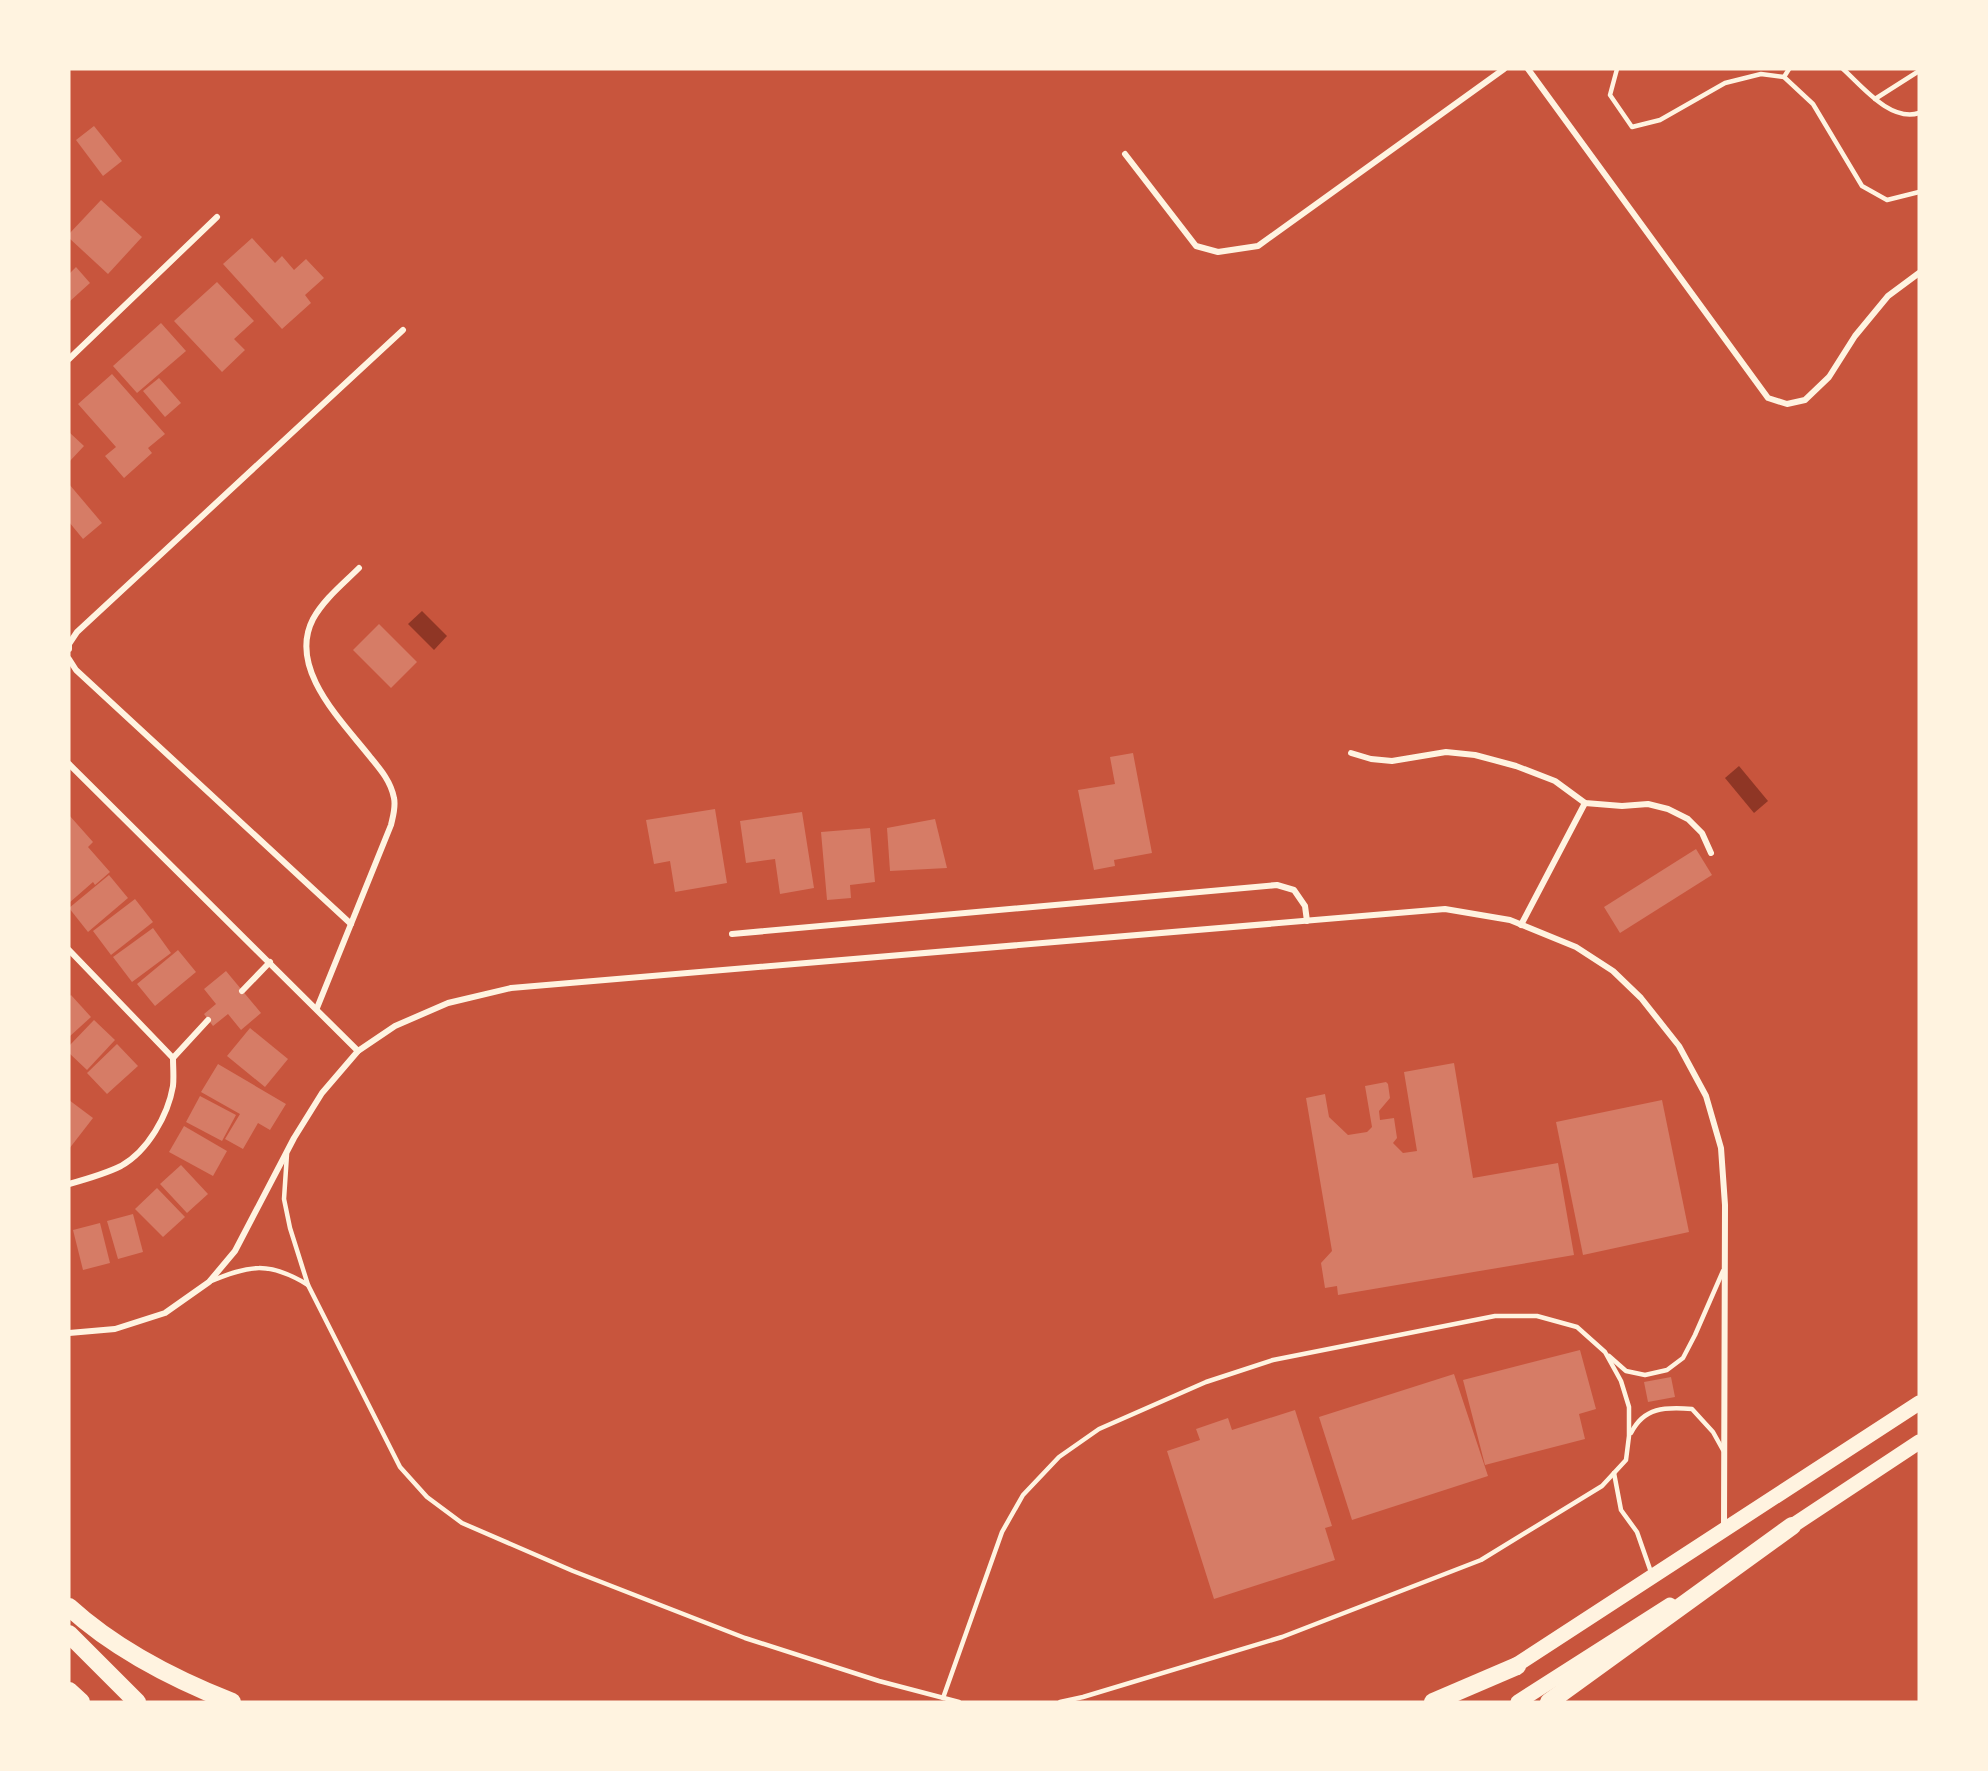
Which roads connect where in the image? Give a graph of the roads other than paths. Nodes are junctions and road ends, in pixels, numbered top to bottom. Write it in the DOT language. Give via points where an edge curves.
graph roads {
  1 [pos="1504,69"];
  2 [pos="1528,69"];
  3 [pos="1617,69"];
  4 [pos="1789,69"];
  5 [pos="1843,69"];
  6 [pos="1919,71"];
  7 [pos="1784,77"];
  8 [pos="1875,99"];
  9 [pos="1919,113"];
  10 [pos="1125,154"];
  11 [pos="1919,192"];
  12 [pos="217,218"];
  13 [pos="1919,273"];
  14 [pos="403,330"];
  15 [pos="69,359"];
  16 [pos="359,568"];
  17 [pos="69,649"];
  18 [pos="69,659"];
  19 [pos="1351,753"];
  20 [pos="69,764"];
  21 [pos="1585,803"];
  22 [pos="1711,853"];
  23 [pos="1307,921"];
  24 [pos="351,924"];
  25 [pos="1521,924"];
  26 [pos="732,934"];
  27 [pos="69,950"];
  28 [pos="270,962"];
  29 [pos="242,991"];
  30 [pos="317,1008"];
  31 [pos="208,1020"];
  32 [pos="358,1051"];
  33 [pos="173,1058"];
  34 [pos="287,1151"];
  35 [pos="69,1184"];
  36 [pos="1725,1266"];
  37 [pos="209,1282"];
  38 [pos="308,1285"];
  39 [pos="69,1333"];
  40 [pos="1605,1352"];
  41 [pos="1919,1402"];
  42 [pos="1629,1436"];
  43 [pos="1919,1442"];
  44 [pos="1726,1454"];
  45 [pos="1614,1473"];
  46 [pos="1792,1526"];
  47 [pos="1724,1531"];
  48 [pos="1652,1578"];
  49 [pos="69,1607"];
  50 [pos="69,1634"];
  51 [pos="1517,1666"];
  52 [pos="69,1691"];
  53 [pos="943,1698"];
  54 [pos="81,1702"];
  55 [pos="137,1702"];
  56 [pos="232,1702"];
  57 [pos="959,1702"];
  58 [pos="1060,1702"];
  59 [pos="1433,1702"];
  60 [pos="1454,1702"];
  61 [pos="1518,1702"];
  62 [pos="1549,1702"];
  1 -- 10 [label="street" via="1258,246 1218,252 1196,246"];
  2 -- 13 [label="street" via="1768,398 1787,404 1805,400 1829,377 1855,336 1888,296"];
  3 -- 7 [label="lane" via="1611,95 1632,127 1660,120 1725,83 1761,74"];
  4 -- 7 [label="lane"];
  5 -- 8 [label="lane"];
  6 -- 8 [label="lane"];
  7 -- 11 [label="lane" via="1813,104 1862,186 1887,200"];
  8 -- 9 [label="lane" via="1896,113"];
  12 -- 15 [label="street"];
  14 -- 17 [label="street" via="77,632"];
  16 -- 24 [label="street" via="320,608 312,622 307,654 315,685 384,774 394,798 391,825"];
  18 -- 24 [label="street" via="76,670"];
  19 -- 21 [label="street" via="1392,761 1446,752 1475,755 1555,781"];
  20 -- 28 [label="street"];
  21 -- 22 [label="street" via="1648,804 1668,809 1688,819 1702,833"];
  21 -- 25 [label="street"];
  23 -- 25 [label="street" via="1444,909"];
  23 -- 26 [label="street" via="1305,906 1294,890 1277,885"];
  23 -- 32 [label="street" via="511,988 448,1003 395,1026"];
  24 -- 30 [label="street"];
  25 -- 36 [label="street" via="1576,947 1613,971 1641,998 1679,1046 1706,1096 1720,1148"];
  27 -- 33 [label="street"];
  28 -- 29 [label="street"];
  28 -- 30 [label="street"];
  30 -- 32 [label="street"];
  31 -- 33 [label="street"];
  32 -- 34 [label="street" via="322,1093"];
  33 -- 35 [label="street" via="173,1085 164,1114 147,1144 124,1164"];
  34 -- 37 [label="street" via="235,1251"];
  34 -- 38 [label="lane" via="284,1199"];
  36 -- 40 [label="lane" via="1683,1358 1667,1370 1645,1375 1626,1371"];
  36 -- 44 [label="street"];
  37 -- 38 [label="lane" via="259,1266"];
  37 -- 39 [label="street" via="165,1312 115,1329"];
  38 -- 53 [label="lane" via="400,1467 426,1497 462,1522 573,1571 745,1638 879,1682"];
  40 -- 42 [label="lane" via="1621,1381 1629,1407"];
  40 -- 53 [label="lane" via="1577,1327 1537,1316 1495,1316 1273,1360 1206,1382 1099,1429 1059,1457 1023,1495 1002,1532"];
  41 -- 47 [label="main road"];
  42 -- 44 [label="lane" via="1636,1421 1651,1412 1671,1407 1692,1409"];
  42 -- 45 [label="lane" via="1626,1460"];
  43 -- 46 [label="main road"];
  44 -- 47 [label="street"];
  45 -- 48 [label="lane" via="1622,1509 1637,1532"];
  45 -- 58 [label="lane" via="1602,1486 1481,1560 1282,1637"];
  46 -- 61 [label="main road"];
  46 -- 62 [label="highway"];
  47 -- 48 [label="main road"];
  48 -- 51 [label="main road"];
  49 -- 56 [label="highway" via="126,1649 188,1684"];
  50 -- 55 [label="highway"];
  51 -- 59 [label="highway"];
  51 -- 60 [label="main road"];
  52 -- 54 [label="highway"];
  53 -- 57 [label="lane"];
}
